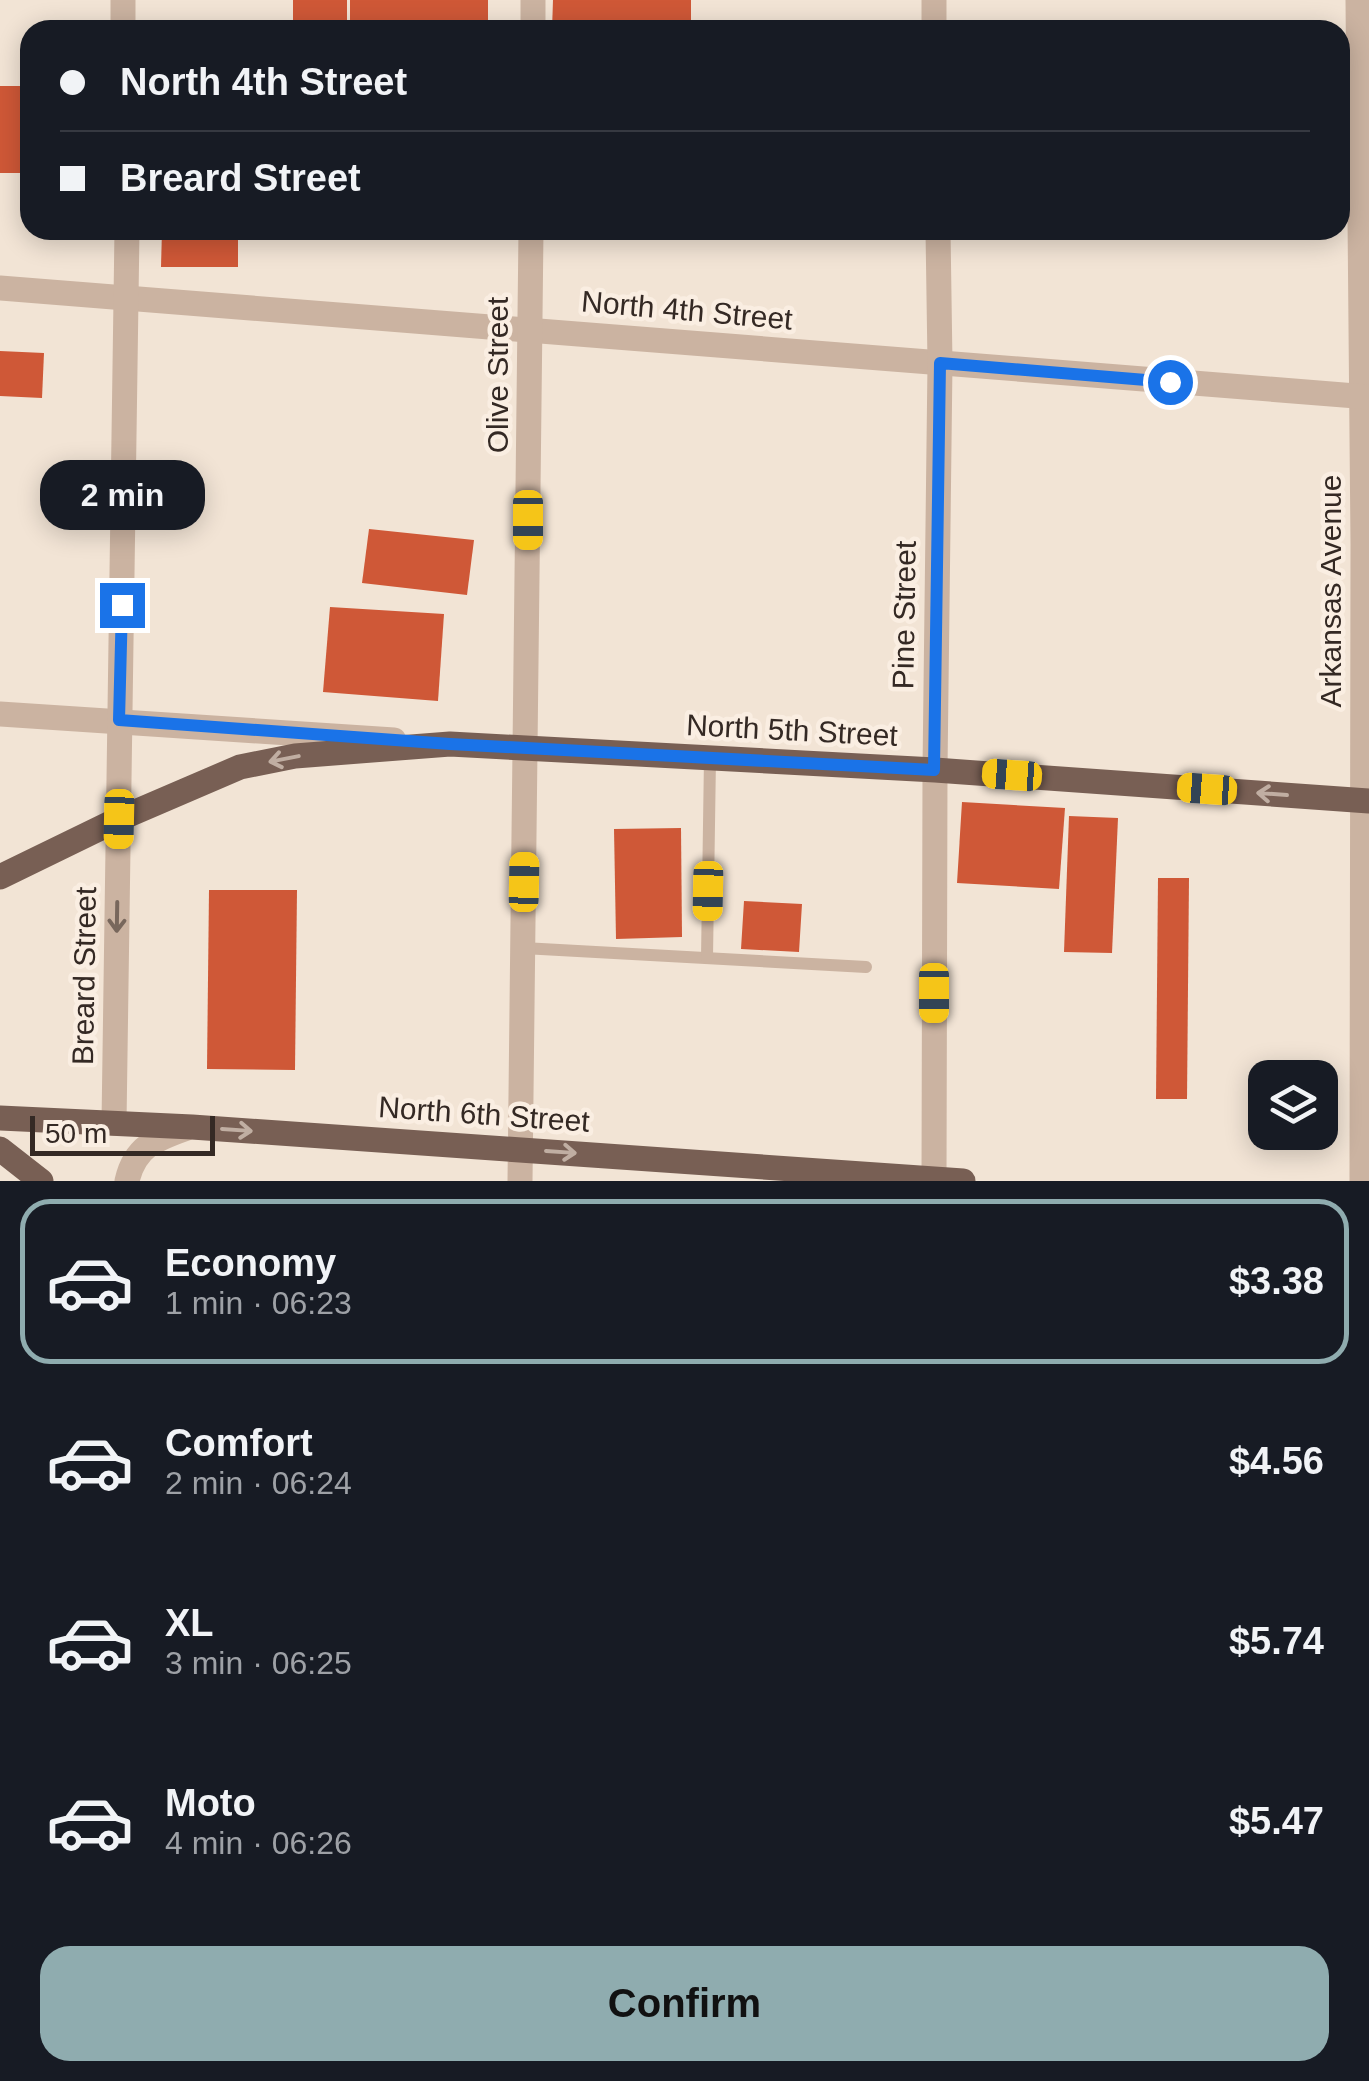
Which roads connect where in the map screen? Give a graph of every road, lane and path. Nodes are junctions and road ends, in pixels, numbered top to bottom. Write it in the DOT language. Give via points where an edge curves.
graph roads {
  1 [pos="1358,0"];
  2 [pos="127,240"];
  3 [pos="531,240"];
  4 [pos="938,240"];
  5 [pos="0,288"];
  6 [pos="128,298"];
  7 [pos="530,330"];
  8 [pos="940,363"];
  9 [pos="1366,397"];
  10 [pos="1366,504"];
  11 [pos="1366,544"];
  12 [pos="1366,670"];
  13 [pos="0,714"];
  14 [pos="119,720"];
  15 [pos="450,744"];
  16 [pos="527,748"];
  17 [pos="710,758"];
  18 [pos="934,770"];
  19 [pos="1366,801"];
  20 [pos="119,819"];
  21 [pos="0,877"];
  22 [pos="523,948"];
  23 [pos="707,958"];
  24 [pos="866,967"];
  25 [pos="0,1118"];
  26 [pos="114,1123"];
  27 [pos="192,1127"];
  28 [pos="0,1149"];
  29 [pos="519,1149"];
  30 [pos="934,1180"];
  31 [pos="40,1181"];
  32 [pos="128,1181"];
  33 [pos="520,1181"];
  34 [pos="964,1181"];
  35 [pos="1362,1181"];
  1 -- 9 [label="street, Arkansas Avenue"];
  2 -- 6 [label="street, Breard Street"];
  3 -- 7 [label="street, Olive Street"];
  4 -- 8 [label="street, Pine Street"];
  5 -- 6 [label="street, North 4th Street"];
  6 -- 7 [label="street, North 4th Street"];
  6 -- 14 [label="street, Breard Street"];
  7 -- 8 [label="street, North 4th Street"];
  7 -- 16 [label="street, Olive Street"];
  8 -- 9 [label="street, North 4th Street"];
  8 -- 18 [label="street, Pine Street"];
  9 -- 10 [label="street, Arkansas Avenue"];
  10 -- 11 [label="street, Arkansas Avenue"];
  11 -- 12 [label="street, Arkansas Avenue"];
  12 -- 19 [label="street, Arkansas Avenue"];
  13 -- 14 [label="street, North 5th Street"];
  14 -- 15 [label="street, North 5th Street"];
  14 -- 20 [label="street, Breard Street"];
  15 -- 16 [label="main road, North 5th Street"];
  15 -- 20 [label="main road, North 5th Street, one-way" via="295,756 240,768"];
  16 -- 17 [label="main road, North 5th Street"];
  16 -- 22 [label="street, Olive Street"];
  17 -- 18 [label="main road, North 5th Street"];
  17 -- 23 [label="lane"];
  19 -- 18 [label="main road, North 5th Street, one-way"];
  18 -- 30 [label="street, Pine Street"];
  19 -- 35 [label="street, Arkansas Avenue"];
  20 -- 21 [label="main road, North 5th Street"];
  20 -- 26 [label="street, Breard Street, one-way"];
  22 -- 23 [label="lane"];
  22 -- 29 [label="street, Olive Street"];
  23 -- 24 [label="lane"];
  25 -- 26 [label="main road, North 6th Street"];
  26 -- 27 [label="main road, North 6th Street"];
  27 -- 29 [label="main road, North 6th Street, one-way"];
  27 -- 32 [label="street" via="149,1141"];
  28 -- 31 [label="main road"];
  29 -- 30 [label="main road, North 6th Street, one-way"];
  29 -- 33 [label="street, Olive Street"];
  30 -- 34 [label="main road, North 6th Street"];
}
